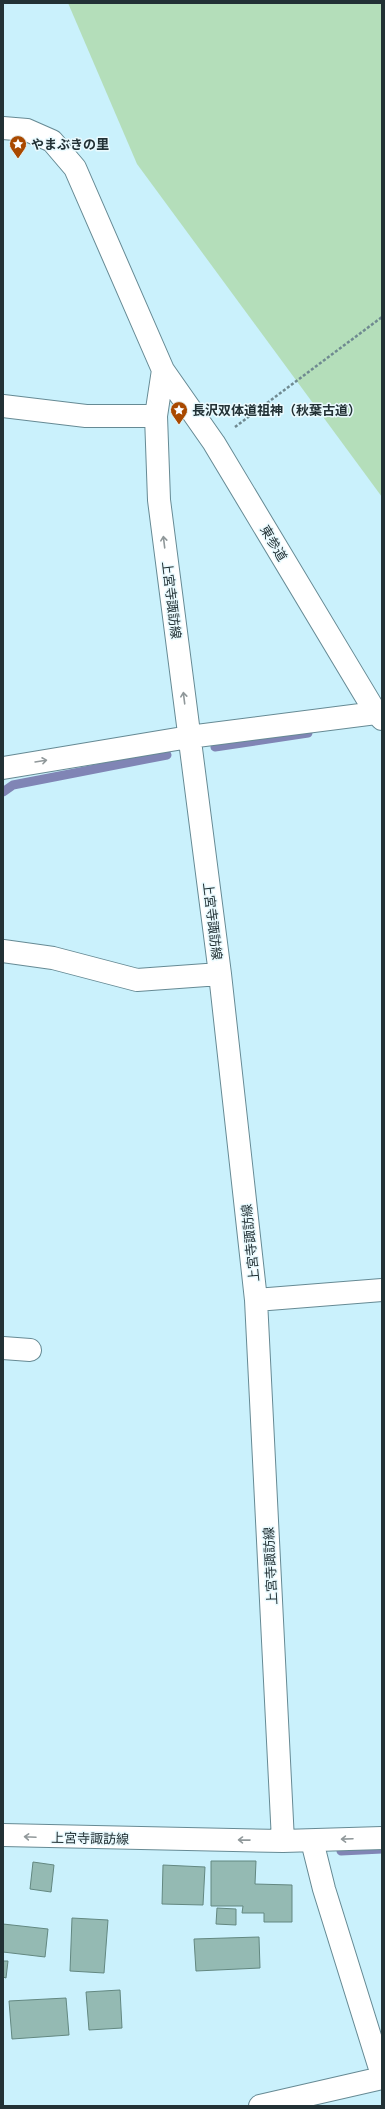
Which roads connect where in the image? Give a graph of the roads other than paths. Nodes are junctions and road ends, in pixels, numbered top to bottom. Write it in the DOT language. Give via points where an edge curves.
graph roads {
  1 [pos="3,128"];
  2 [pos="163,370"];
  3 [pos="3,406"];
  4 [pos="156,416"];
  5 [pos="379,716"];
  6 [pos="189,737"];
  7 [pos="3,768"];
  8 [pos="3,951"];
  9 [pos="220,974"];
  10 [pos="382,1290"];
  11 [pos="256,1300"];
  12 [pos="3,1348"];
  13 [pos="30,1350"];
  14 [pos="3,1835"];
  15 [pos="382,1838"];
  16 [pos="312,1840"];
  17 [pos="283,1841"];
  18 [pos="382,2076"];
  19 [pos="260,2106"];
  1 -- 2 [label="street, 東参道" via="26,130 52,141 75,168"];
  2 -- 4 [label="street, 上宮寺諏訪線"];
  2 -- 5 [label="street, 東参道" via="214,443"];
  3 -- 4 [label="street" via="86,416"];
  6 -- 4 [label="street, 上宮寺諏訪線, one-way" via="159,500"];
  5 -- 6 [label="street"];
  7 -- 6 [label="street, one-way"];
  6 -- 9 [label="street, 上宮寺諏訪線"];
  8 -- 9 [label="street" via="53,958 137,980"];
  9 -- 11 [label="street, 上宮寺諏訪線"];
  10 -- 11 [label="street"];
  11 -- 17 [label="street, 上宮寺諏訪線"];
  12 -- 13 [label="street"];
  17 -- 14 [label="street, 上宮寺諏訪線, one-way"];
  15 -- 16 [label="street, one-way"];
  16 -- 17 [label="street"];
  16 -- 18 [label="street" via="324,1889"];
  18 -- 19 [label="street"];
}
